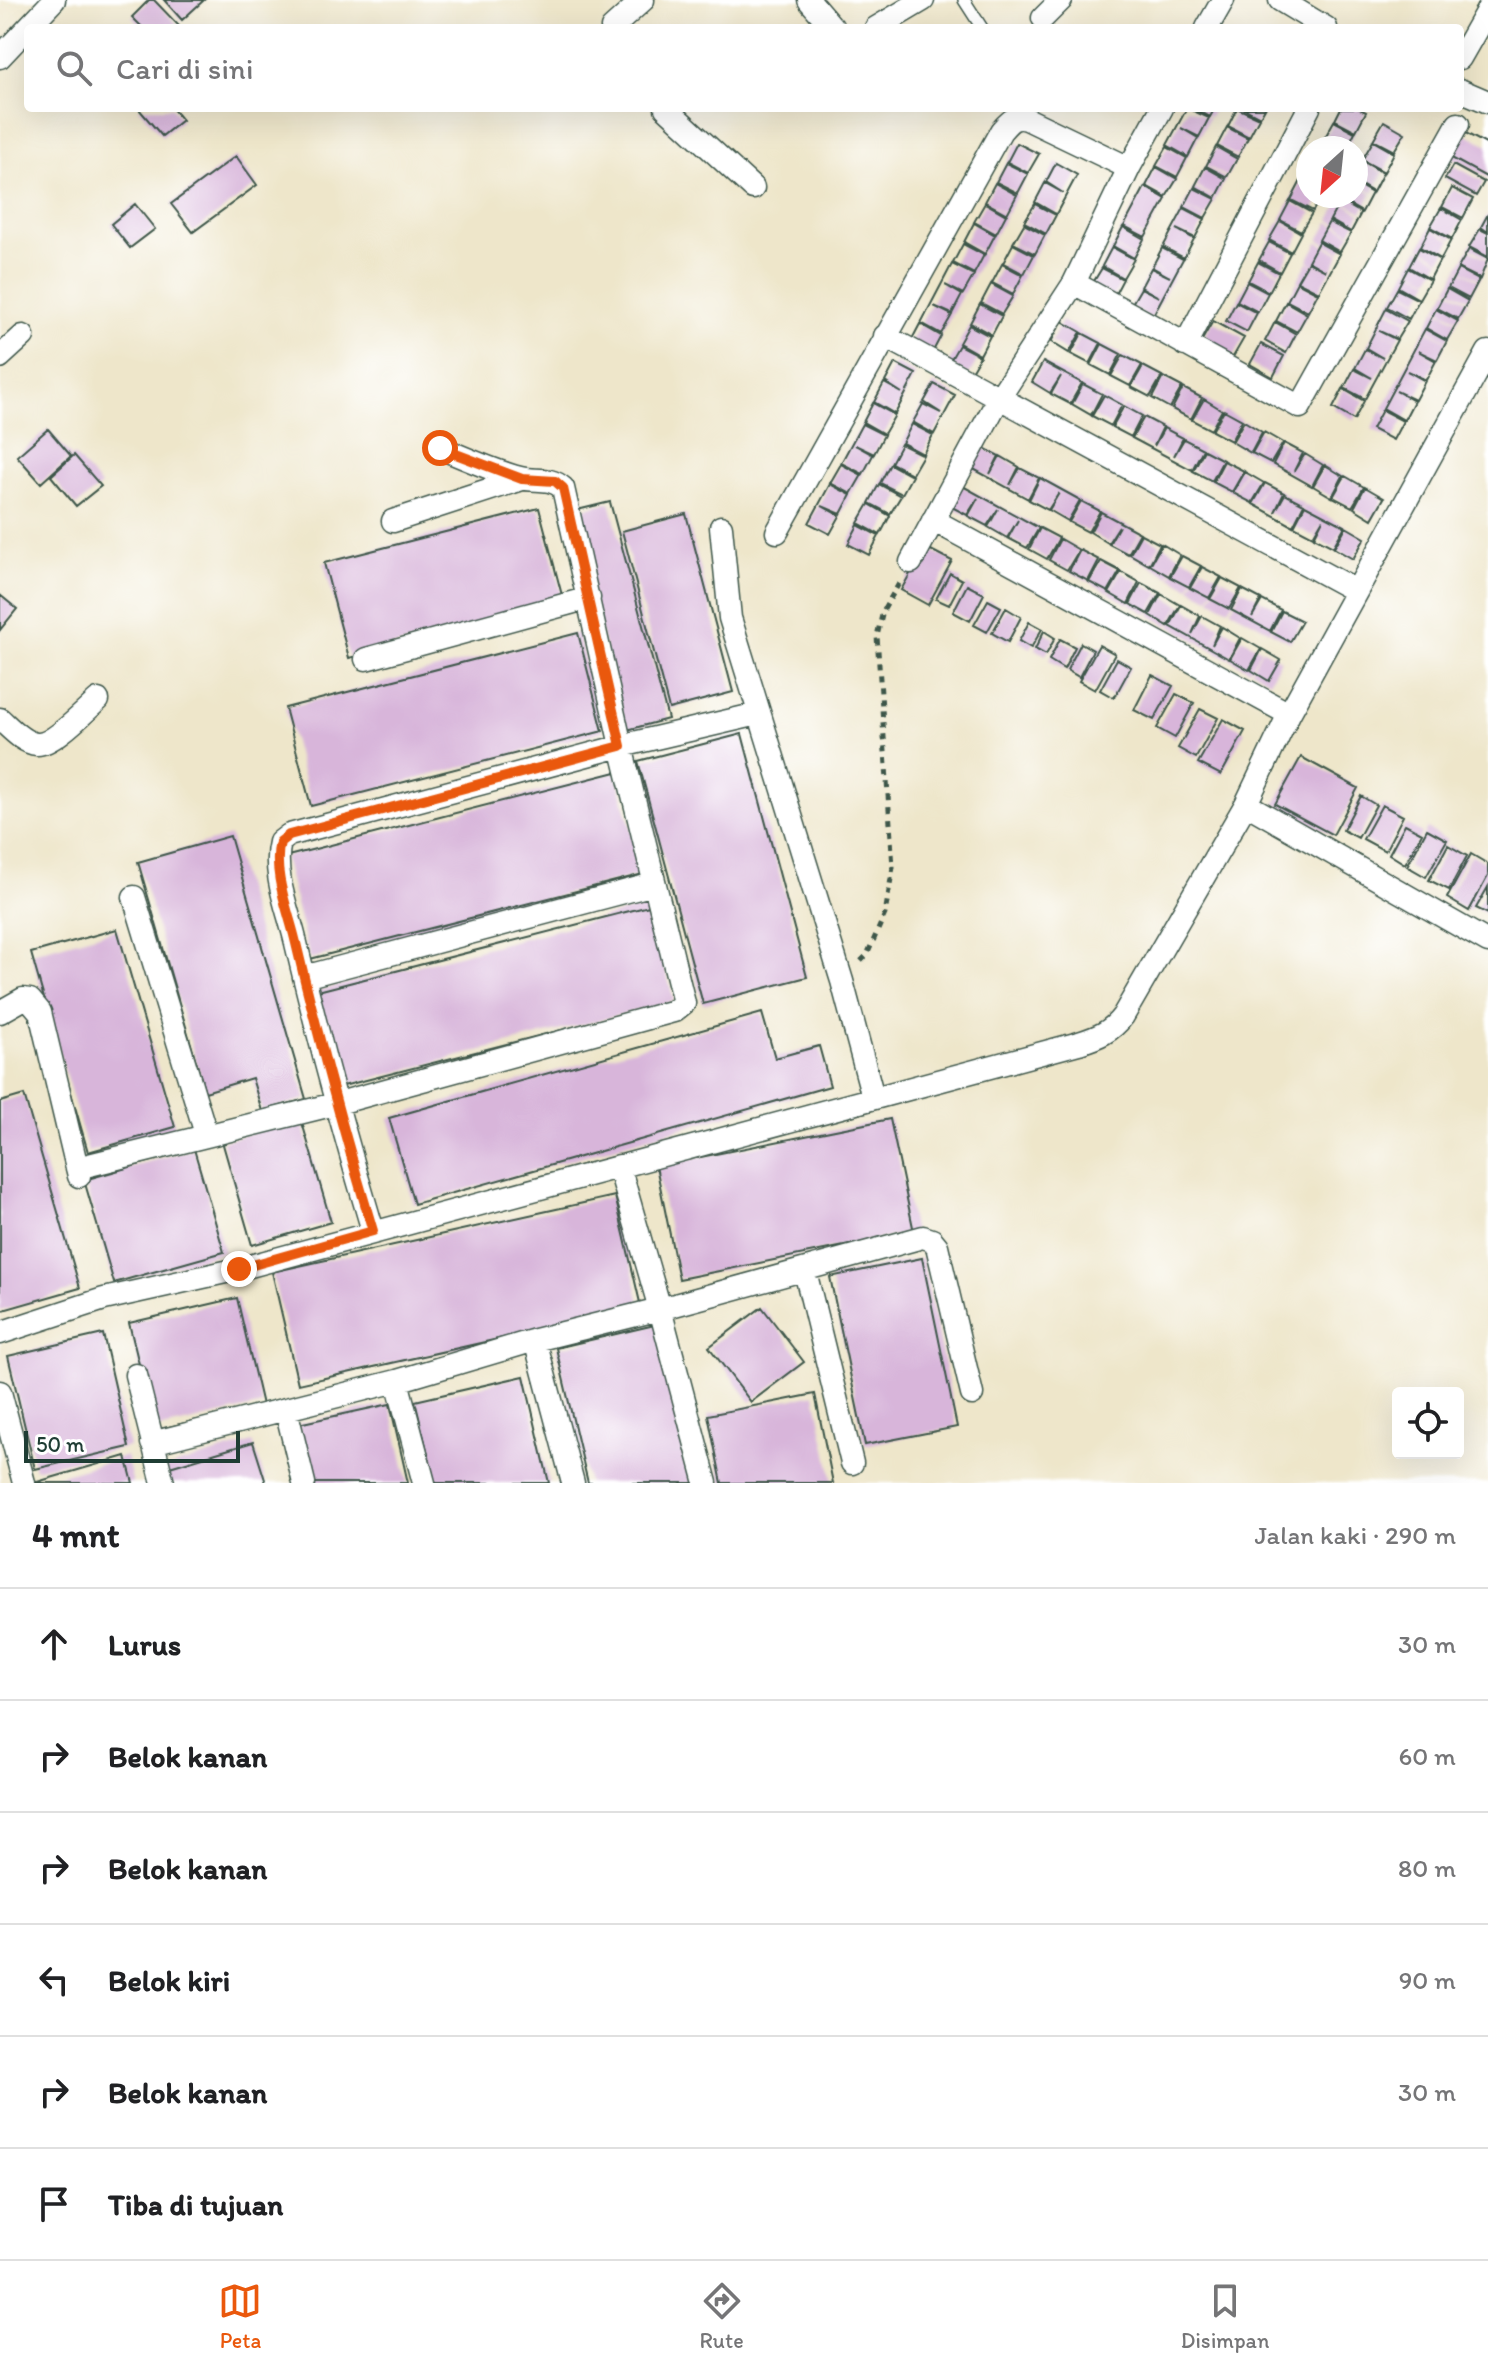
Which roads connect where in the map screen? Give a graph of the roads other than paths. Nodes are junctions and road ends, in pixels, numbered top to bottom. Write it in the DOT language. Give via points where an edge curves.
graph roads {
  1 [pos="54,0"];
  2 [pos="643,0"];
  3 [pos="809,0"];
  4 [pos="923,0"];
  5 [pos="964,0"];
  6 [pos="1061,0"];
  7 [pos="1223,0"];
  8 [pos="1280,0"];
  9 [pos="1488,9"];
  10 [pos="1043,18"];
  11 [pos="31,24"];
  12 [pos="616,24"];
  13 [pos="830,24"];
  14 [pos="883,24"];
  15 [pos="979,24"];
  16 [pos="1209,24"];
  17 [pos="1319,24"];
  18 [pos="24,32"];
  19 [pos="1464,51"];
  20 [pos="0,57"];
  21 [pos="1464,92"];
  22 [pos="1488,102"];
  23 [pos="670,112"];
  24 [pos="1160,112"];
  25 [pos="1307,112"];
  26 [pos="1458,124"];
  27 [pos="1129,168"];
  28 [pos="753,188"];
  29 [pos="1074,283"];
  30 [pos="23,336"];
  31 [pos="885,336"];
  32 [pos="1185,345"];
  33 [pos="1488,352"];
  34 [pos="0,357"];
  35 [pos="999,398"];
  36 [pos="440,448"];
  37 [pos="522,479"];
  38 [pos="933,520"];
  39 [pos="393,521"];
  40 [pos="721,527"];
  41 [pos="777,532"];
  42 [pos="911,562"];
  43 [pos="1356,591"];
  44 [pos="589,598"];
  45 [pos="366,659"];
  46 [pos="98,700"];
  47 [pos="758,714"];
  48 [pos="1289,714"];
  49 [pos="0,719"];
  50 [pos="621,746"];
  51 [pos="1246,804"];
  52 [pos="654,884"];
  53 [pos="134,897"];
  54 [pos="1488,942"];
  55 [pos="304,977"];
  56 [pos="0,1012"];
  57 [pos="873,1097"];
  58 [pos="335,1104"];
  59 [pos="206,1134"];
  60 [pos="619,1166"];
  61 [pos="373,1231"];
  62 [pos="805,1271"];
  63 [pos="660,1309"];
  64 [pos="0,1333"];
  65 [pos="535,1340"];
  66 [pos="136,1375"];
  67 [pos="397,1381"];
  68 [pos="0,1392"];
  69 [pos="972,1394"];
  70 [pos="286,1409"];
  71 [pos="152,1443"];
  72 [pos="852,1463"];
  73 [pos="24,1483"];
  74 [pos="163,1483"];
  75 [pos="304,1483"];
  76 [pos="424,1483"];
  77 [pos="573,1483"];
  78 [pos="706,1483"];
  1 -- 11 [label="street"];
  2 -- 12 [label="street"];
  3 -- 13 [label="street"];
  4 -- 14 [label="street"];
  5 -- 15 [label="lane"];
  6 -- 10 [label="street"];
  7 -- 16 [label="street"];
  8 -- 17 [label="street"];
  9 -- 19 [label="street"];
  18 -- 20 [label="street"];
  21 -- 22 [label="street"];
  23 -- 28 [label="street"];
  24 -- 27 [label="street"];
  25 -- 32 [label="street"];
  26 -- 32 [label="street" via="1300,407"];
  27 -- 29 [label="street"];
  27 -- 31 [label="street" via="1027,119 1010,121"];
  29 -- 32 [label="street"];
  29 -- 35 [label="street"];
  30 -- 34 [label="street"];
  31 -- 35 [label="street"];
  31 -- 41 [label="street"];
  33 -- 43 [label="street"];
  35 -- 38 [label="street"];
  35 -- 43 [label="street"];
  36 -- 37 [label="street"];
  37 -- 39 [label="street"];
  37 -- 44 [label="street" via="555,481 563,488"];
  38 -- 42 [label="street"];
  38 -- 48 [label="street"];
  40 -- 47 [label="street" via="730,618"];
  43 -- 48 [label="street"];
  44 -- 45 [label="street"];
  44 -- 50 [label="street"];
  46 -- 49 [label="street" via="49,741 35,744"];
  47 -- 50 [label="street"];
  47 -- 57 [label="street"];
  48 -- 51 [label="street"];
  50 -- 52 [label="street"];
  50 -- 55 [label="street" via="284,838 278,866"];
  51 -- 54 [label="street"];
  51 -- 57 [label="street" via="1111,1030"];
  52 -- 55 [label="street"];
  52 -- 58 [label="street" via="682,1006"];
  53 -- 59 [label="street"];
  55 -- 58 [label="street"];
  56 -- 59 [label="street" via="23,999 40,1012 78,1172"];
  57 -- 60 [label="street"];
  58 -- 59 [label="street"];
  58 -- 61 [label="street"];
  60 -- 61 [label="street"];
  60 -- 63 [label="street"];
  61 -- 64 [label="street" via="239,1269 104,1299"];
  62 -- 63 [label="street"];
  62 -- 69 [label="street" via="923,1237 932,1240"];
  62 -- 72 [label="street"];
  63 -- 65 [label="street"];
  63 -- 78 [label="street"];
  65 -- 67 [label="street"];
  65 -- 77 [label="street"];
  66 -- 71 [label="street"];
  67 -- 70 [label="street"];
  67 -- 76 [label="street"];
  68 -- 73 [label="street"];
  70 -- 71 [label="street"];
  70 -- 75 [label="street"];
  71 -- 74 [label="street"];
}
